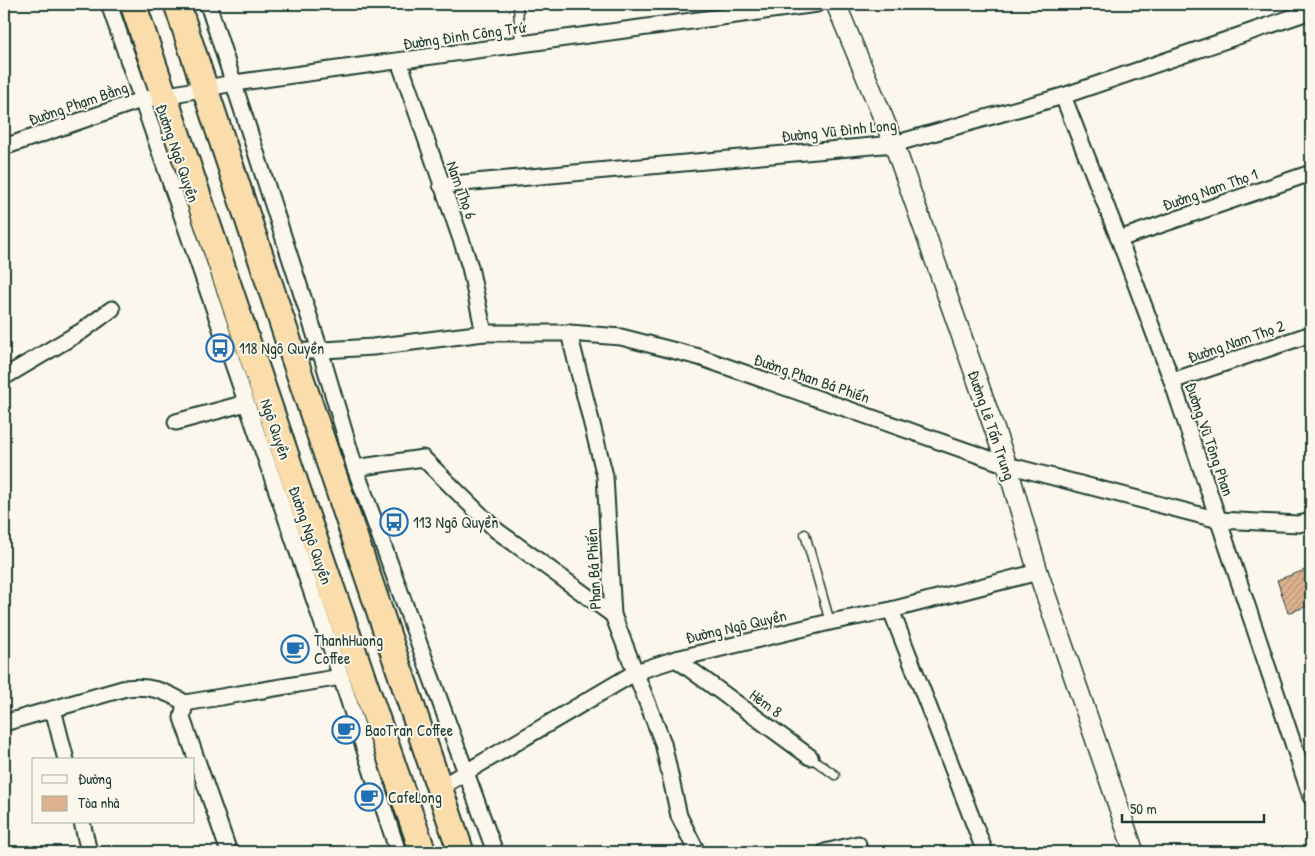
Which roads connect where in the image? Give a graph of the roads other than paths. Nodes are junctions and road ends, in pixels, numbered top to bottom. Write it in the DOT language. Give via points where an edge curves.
graph roads {
  1 [pos="109,4"];
  2 [pos="133,4"];
  3 [pos="177,4"];
  4 [pos="208,4"];
  5 [pos="518,4"];
  6 [pos="816,4"];
  7 [pos="836,4"];
  8 [pos="1311,11"];
  9 [pos="520,45"];
  10 [pos="399,61"];
  11 [pos="234,83"];
  12 [pos="205,88"];
  13 [pos="1063,96"];
  14 [pos="153,98"];
  15 [pos="894,144"];
  16 [pos="4,147"];
  17 [pos="1311,173"];
  18 [pos="441,185"];
  19 [pos="1120,239"];
  20 [pos="112,309"];
  21 [pos="484,333"];
  22 [pos="569,333"];
  23 [pos="1311,334"];
  24 [pos="320,350"];
  25 [pos="292,352"];
  26 [pos="4,377"];
  27 [pos="1172,382"];
  28 [pos="246,403"];
  29 [pos="176,422"];
  30 [pos="1007,465"];
  31 [pos="355,468"];
  32 [pos="1219,520"];
  33 [pos="1311,521"];
  34 [pos="805,534"];
  35 [pos="1038,572"];
  36 [pos="891,610"];
  37 [pos="613,615"];
  38 [pos="830,622"];
  39 [pos="676,658"];
  40 [pos="636,672"];
  41 [pos="341,677"];
  42 [pos="185,703"];
  43 [pos="53,709"];
  44 [pos="4,723"];
  45 [pos="810,756"];
  46 [pos="65,758"];
  47 [pos="466,772"];
  48 [pos="1308,774"];
  49 [pos="835,775"];
  50 [pos="439,788"];
  51 [pos="1311,797"];
  52 [pos="82,824"];
  53 [pos="858,844"];
  54 [pos="89,852"];
  55 [pos="229,852"];
  56 [pos="398,852"];
  57 [pos="423,852"];
  58 [pos="461,852"];
  59 [pos="495,852"];
  60 [pos="697,852"];
  61 [pos="825,852"];
  62 [pos="985,852"];
  63 [pos="1134,852"];
  1 -- 14 [label="street, Đường Ngô Quyền"];
  2 -- 14 [label="highway, Ngô Quyền"];
  3 -- 12 [label="highway"];
  4 -- 11 [label="street"];
  5 -- 9 [label="lane"];
  6 -- 9 [label="street, Đường Đinh Công Trứ"];
  7 -- 15 [label="street, Đường Lê Tấn Trung"];
  8 -- 13 [label="street, Đường Vũ Đình Long"];
  9 -- 10 [label="street, Đường Đinh Công Trứ"];
  10 -- 11 [label="street, Đường Đinh Công Trứ"];
  10 -- 18 [label="street, Nam Thọ 6"];
  11 -- 12 [label="street, Đường Đinh Công Trứ"];
  11 -- 24 [label="street"];
  12 -- 14 [label="street, Đường Phạm Bằng"];
  12 -- 25 [label="highway"];
  13 -- 15 [label="street, Đường Vũ Đình Long"];
  13 -- 19 [label="street, Đường Vũ Tông Phan"];
  14 -- 16 [label="street, Đường Phạm Bằng"];
  14 -- 28 [label="street, Đường Ngô Quyền"];
  14 -- 57 [label="highway, Ngô Quyền" via="307,519"];
  15 -- 18 [label="street, Đường Vũ Đình Long"];
  15 -- 30 [label="street, Đường Lê Tấn Trung"];
  17 -- 19 [label="street, Đường Nam Thọ 1"];
  18 -- 21 [label="street, Nam Thọ 6" via="470,267"];
  19 -- 27 [label="street, Đường Vũ Tông Phan"];
  20 -- 26 [label="street" via="82,331"];
  21 -- 22 [label="street, Đường Phan Bá Phiến"];
  21 -- 24 [label="street, Đường Phan Bá Phiến"];
  22 -- 30 [label="street, Đường Phan Bá Phiến" via="621,337 699,357"];
  22 -- 37 [label="street, Phan Bá Phiến" via="605,476"];
  23 -- 27 [label="street, Đường Nam Thọ 2"];
  24 -- 25 [label="street, Đường Phan Bá Phiến"];
  24 -- 31 [label="street"];
  25 -- 50 [label="highway"];
  27 -- 32 [label="street, Đường Vũ Tông Phan"];
  28 -- 29 [label="street"];
  28 -- 41 [label="street, Đường Ngô Quyền"];
  30 -- 32 [label="street, Đường Phan Bá Phiến"];
  30 -- 35 [label="street, Đường Lê Tấn Trung"];
  31 -- 37 [label="street" via="423,458 496,530"];
  31 -- 47 [label="street"];
  32 -- 33 [label="street, Đường Phan Bá Phiến" via="1299,524"];
  32 -- 48 [label="street, Đường Vũ Tông Phan"];
  34 -- 38 [label="lane"];
  35 -- 36 [label="street, Đường Ngô Quyền"];
  35 -- 63 [label="street, Đường Lê Tấn Trung"];
  36 -- 38 [label="street, Đường Ngô Quyền"];
  36 -- 62 [label="street"];
  37 -- 40 [label="street, Phan Bá Phiến"];
  38 -- 39 [label="street, Đường Ngô Quyền"];
  39 -- 40 [label="street, Đường Ngô Quyền"];
  39 -- 45 [label="street, Hẻm 8"];
  40 -- 47 [label="street, Đường Ngô Quyền"];
  40 -- 60 [label="street, Phan Bá Phiến" via="663,743 679,816"];
  41 -- 42 [label="street"];
  41 -- 56 [label="street, Đường Ngô Quyền"];
  42 -- 43 [label="street" via="163,692 140,686"];
  42 -- 55 [label="street" via="182,718"];
  43 -- 44 [label="street"];
  43 -- 46 [label="street"];
  45 -- 49 [label="lane, Hẻm 8"];
  47 -- 50 [label="street, Đường Ngô Quyền"];
  47 -- 59 [label="street"];
  48 -- 51 [label="street, Đường Vũ Tông Phan"];
  50 -- 58 [label="highway"];
  52 -- 54 [label="street"];
  53 -- 61 [label="street"];
}
